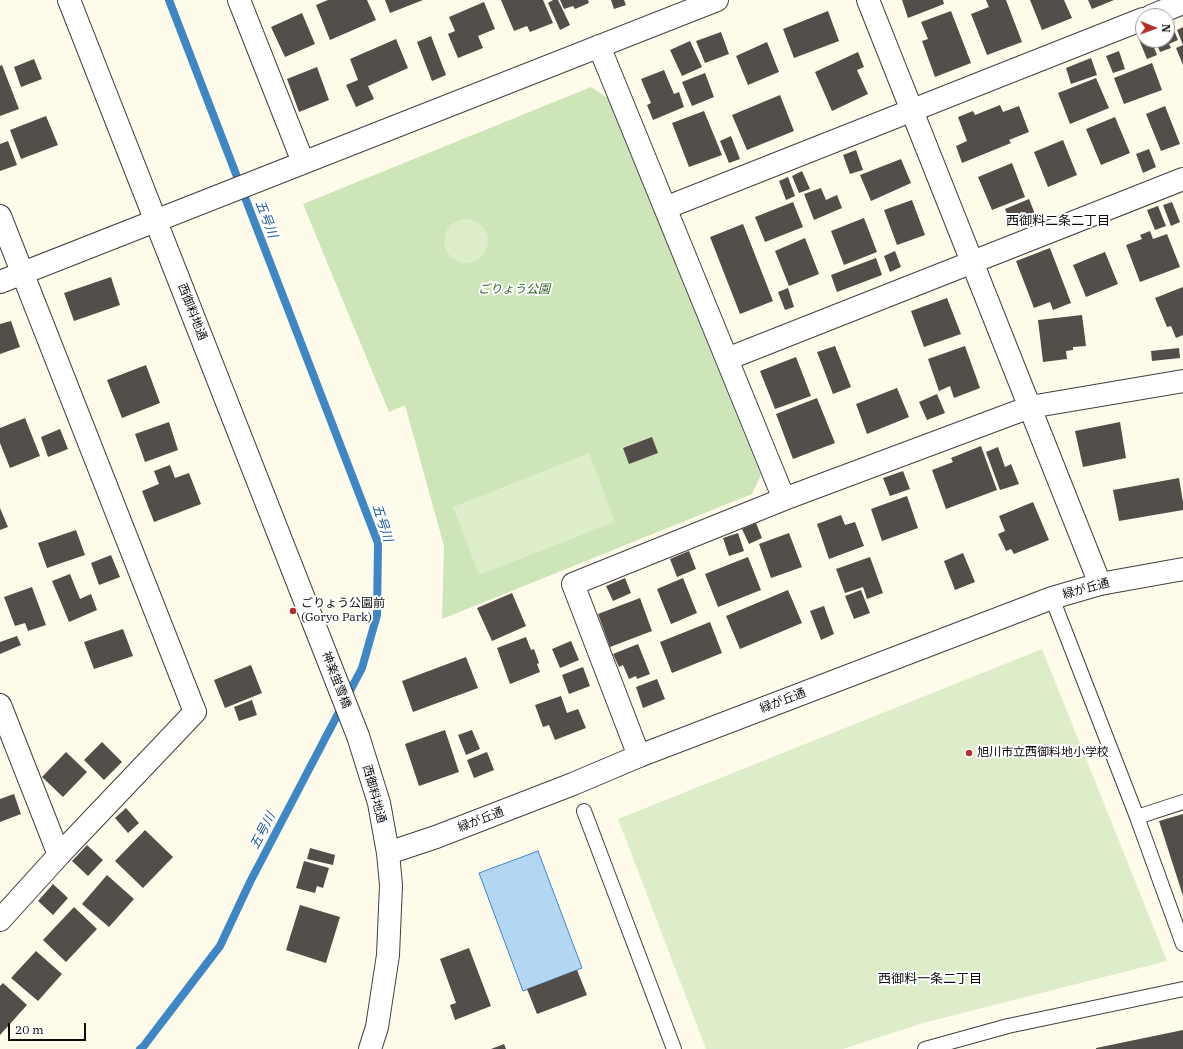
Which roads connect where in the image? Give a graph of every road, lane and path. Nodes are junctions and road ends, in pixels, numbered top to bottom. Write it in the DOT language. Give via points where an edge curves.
graph roads {
  1 [pos="69,0"];
  2 [pos="240,0"];
  3 [pos="716,0"];
  4 [pos="868,0"];
  5 [pos="1183,3"];
  6 [pos="1171,8"];
  7 [pos="1135,22"];
  8 [pos="599,46"];
  9 [pos="912,110"];
  10 [pos="303,162"];
  11 [pos="1183,178"];
  12 [pos="665,208"];
  13 [pos="0,216"];
  14 [pos="156,220"];
  15 [pos="972,262"];
  16 [pos="22,273"];
  17 [pos="0,282"];
  18 [pos="727,358"];
  19 [pos="1183,381"];
  20 [pos="1030,407"];
  21 [pos="784,499"];
  22 [pos="1183,569"];
  23 [pos="1100,584"];
  24 [pos="1052,598"];
  25 [pos="314,624"];
  26 [pos="0,705"];
  27 [pos="358,736"];
  28 [pos="639,756"];
  29 [pos="1183,802"];
  30 [pos="584,811"];
  31 [pos="1137,817"];
  32 [pos="388,853"];
  33 [pos="58,856"];
  34 [pos="0,920"];
  35 [pos="1183,944"];
  36 [pos="1183,990"];
  37 [pos="370,1049"];
  38 [pos="674,1049"];
  39 [pos="925,1049"];
  1 -- 14 [label="street, 西御料地通"];
  2 -- 10 [label="street"];
  3 -- 8 [label="street"];
  4 -- 9 [label="street"];
  5 -- 6 [label="street"];
  7 -- 9 [label="street"];
  8 -- 10 [label="street"];
  8 -- 12 [label="street"];
  9 -- 12 [label="street"];
  9 -- 15 [label="street"];
  10 -- 14 [label="street"];
  11 -- 15 [label="street"];
  12 -- 18 [label="street"];
  13 -- 16 [label="street"];
  14 -- 16 [label="street"];
  14 -- 25 [label="street, 西御料地通"];
  15 -- 18 [label="street"];
  15 -- 20 [label="street"];
  16 -- 17 [label="street"];
  16 -- 33 [label="street" via="195,712"];
  18 -- 21 [label="street"];
  19 -- 20 [label="street"];
  20 -- 21 [label="street"];
  20 -- 23 [label="street"];
  21 -- 28 [label="street" via="573,584"];
  22 -- 23 [label="street, 緑が丘通"];
  23 -- 24 [label="street, 緑が丘通"];
  24 -- 28 [label="street, 緑が丘通"];
  24 -- 31 [label="lane"];
  25 -- 27 [label="street, 神楽蛍雪橋"];
  26 -- 33 [label="street"];
  27 -- 32 [label="street, 西御料地通" via="378,803"];
  28 -- 32 [label="street, 緑が丘通" via="436,837"];
  29 -- 31 [label="lane"];
  30 -- 38 [label="lane"];
  31 -- 35 [label="lane"];
  32 -- 37 [label="street, 西御料地通" via="391,885 388,955 377,1027"];
  33 -- 34 [label="street"];
  36 -- 39 [label="lane" via="1008,1026"];
}
